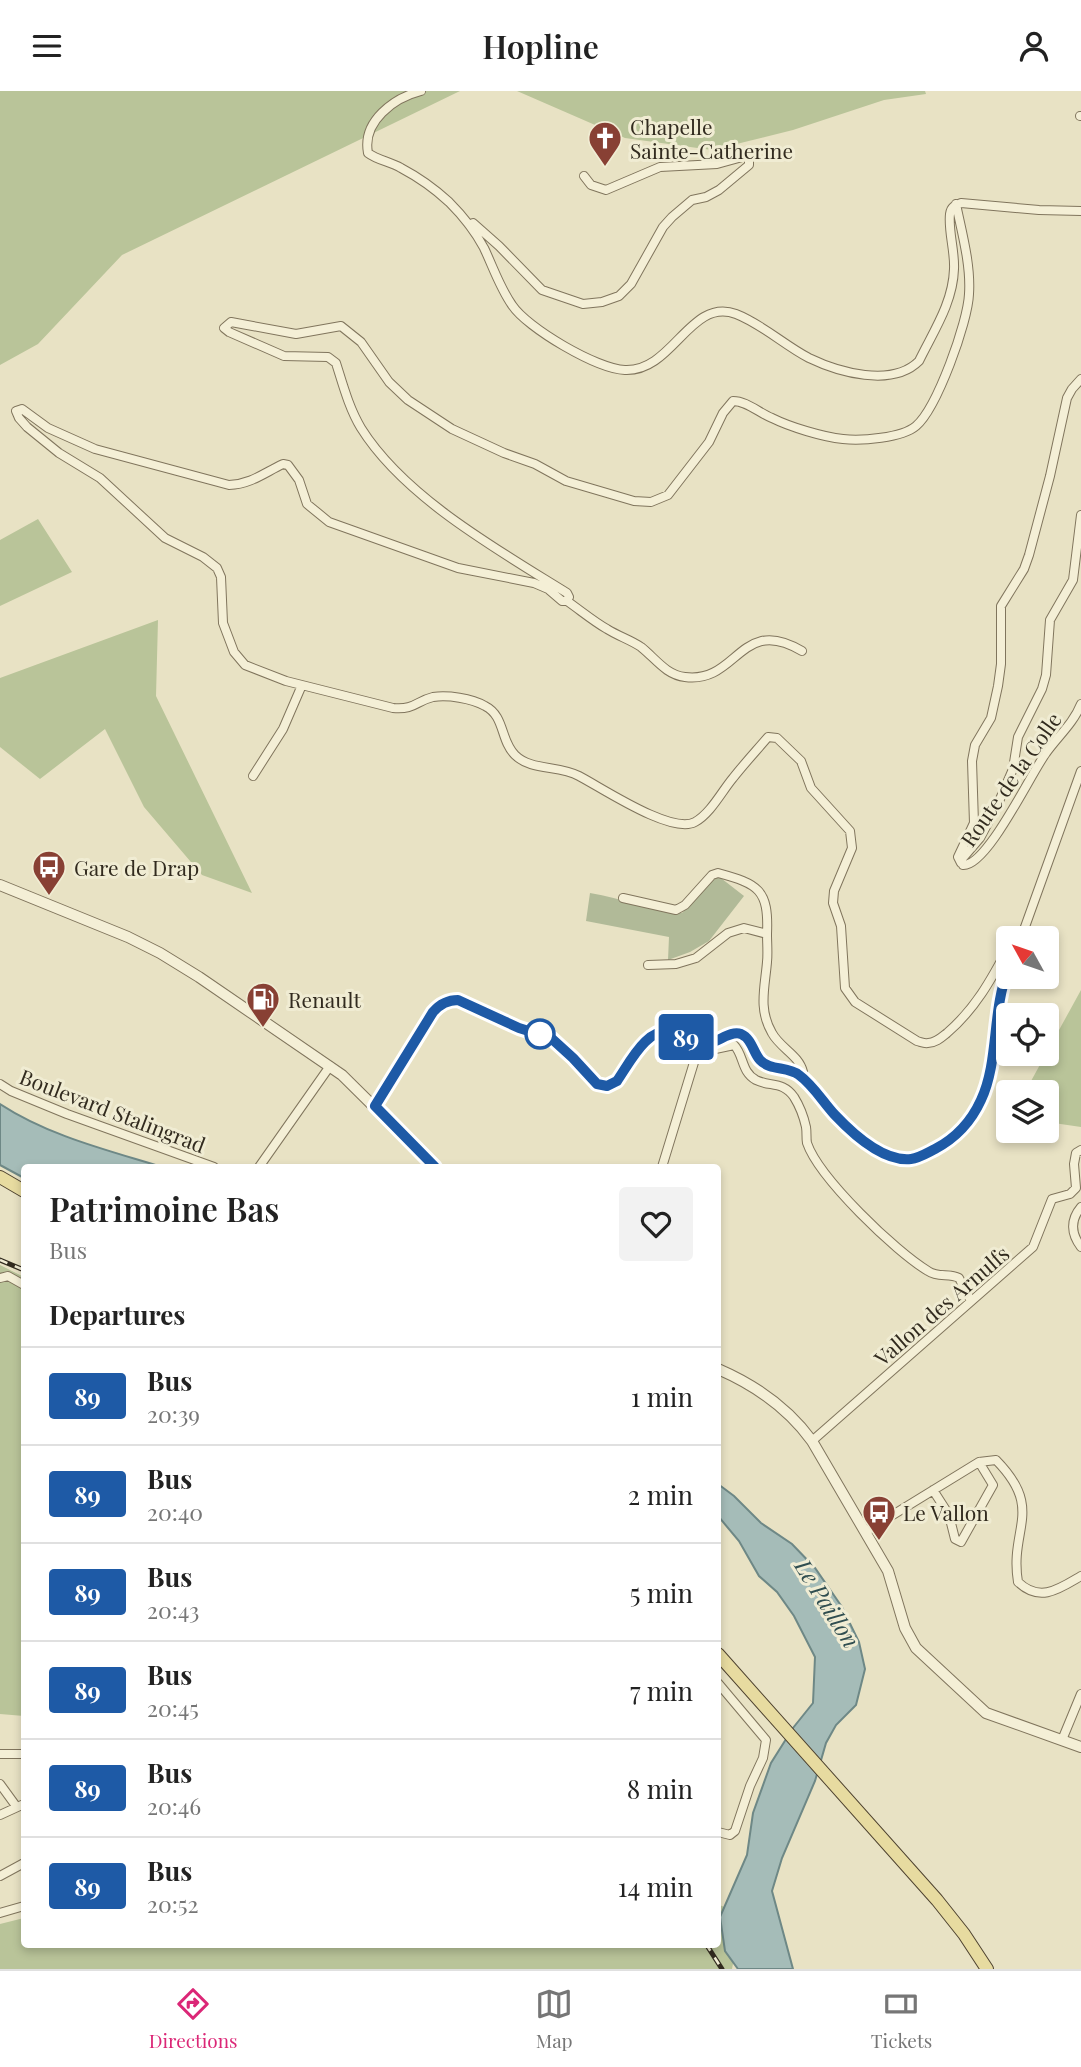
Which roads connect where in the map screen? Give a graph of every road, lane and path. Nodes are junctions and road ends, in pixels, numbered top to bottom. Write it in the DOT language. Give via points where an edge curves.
graph roads {
  1 [pos="421,91"];
  2 [pos="584,176"];
  3 [pos="959,204"];
  4 [pos="1081,211"];
  5 [pos="469,225"];
  6 [pos="1081,379"];
  7 [pos="1081,515"];
  8 [pos="567,601"];
  9 [pos="802,651"];
  10 [pos="302,685"];
  11 [pos="1081,704"];
  12 [pos="1081,771"];
  13 [pos="253,776"];
  14 [pos="961,863"];
  15 [pos="3,889"];
  16 [pos="623,898"];
  17 [pos="1026,926"];
  18 [pos="767,934"];
  19 [pos="648,965"];
  20 [pos="996,973"];
  21 [pos="1003,989"];
  22 [pos="699,1046"];
  23 [pos="330,1066"];
  24 [pos="801,1076"];
  25 [pos="0,1084"];
  26 [pos="375,1106"];
  27 [pos="1081,1150"];
  28 [pos="206,1164"];
  29 [pos="262,1164"];
  30 [pos="432,1164"];
  31 [pos="663,1164"];
  32 [pos="0,1177"];
  33 [pos="0,1184"];
  34 [pos="21,1189"];
  35 [pos="21,1195"];
  36 [pos="1081,1207"];
  37 [pos="1081,1247"];
  38 [pos="0,1278"];
  39 [pos="21,1283"];
  40 [pos="971,1301"];
  41 [pos="721,1371"];
  42 [pos="813,1441"];
  43 [pos="979,1462"];
  44 [pos="933,1490"];
  45 [pos="865,1532"];
  46 [pos="1081,1576"];
  47 [pos="721,1658"];
  48 [pos="721,1664"];
  49 [pos="721,1687"];
  50 [pos="1081,1694"];
  51 [pos="768,1715"];
  52 [pos="1062,1740"];
  53 [pos="1081,1747"];
  54 [pos="0,1754"];
  55 [pos="21,1754"];
  56 [pos="0,1784"];
  57 [pos="21,1805"];
  58 [pos="0,1815"];
  59 [pos="721,1833"];
  60 [pos="21,1865"];
  61 [pos="0,1876"];
  62 [pos="912,1876"];
  63 [pos="21,1907"];
  64 [pos="0,1913"];
  65 [pos="982,1969"];
  66 [pos="987,1969"];
  1 -- 5 [label="street" via="398,99 382,112 366,149 422,181"];
  2 -- 5 [label="street" via="591,185 607,190 660,167 749,159 749,165 732,180 672,217 631,284 619,296 601,302 583,304 542,290 499,246 473,223"];
  3 -- 4 [label="street"];
  3 -- 5 [label="street" via="950,213 954,269 947,304 919,361 901,373 877,376 847,372 810,358 736,314 719,311 707,315 644,368 602,365 550,337 513,307"];
  3 -- 8 [label="street" via="970,295 940,388 914,428 877,438 843,439 774,419 733,401 671,491 652,502 566,481 452,429 389,382 346,328 296,334 231,322 226,325 229,332 284,356 332,359 361,427 402,479 567,593"];
  6 -- 14 [label="street" via="1067,398 1029,555 1001,606 998,686 991,718 976,741 972,761 974,823 958,857"];
  7 -- 14 [label="street, Route de la Colle" via="1073,580 1050,620 1042,689 1018,737 1013,769 997,806"];
  8 -- 9 [label="street" via="641,647 672,673 686,677 716,671 762,640 780,640"];
  8 -- 10 [label="street" via="534,583 458,568 329,522 307,504 288,465 243,484 229,485 95,449 48,428 22,409 16,411 27,427 100,478 165,538 217,568 223,623 234,652 245,665"];
  10 -- 13 [label="street" via="283,729"];
  10 -- 20 [label="street" via="393,708 407,709 436,697 477,702 499,719 509,748 523,761 572,772 658,817 684,825 708,810 768,737 778,738 801,761 811,788 850,831 852,848 834,891 834,903 841,926 845,988 855,1002 929,1044 976,1004"];
  11 -- 14 [label="street, Route de la Colle" via="982,853 967,866"];
  12 -- 17 [label="street"];
  15 -- 23 [label="street" via="128,936 160,953"];
  16 -- 18 [label="street" via="676,910 718,873 755,885 764,902"];
  18 -- 19 [label="street" via="744,928 728,933 695,958"];
  18 -- 24 [label="street" via="762,995 766,1020 780,1044 801,1065"];
  21 -- 24 [label="street" via="987,1085 973,1115 946,1144 919,1158 899,1159 877,1150 845,1125"];
  22 -- 24 [label="street" via="740,1034 764,1063"];
  22 -- 26 [label="street" via="675,1031 657,1034 641,1046 617,1081 602,1086 551,1038 450,1000 433,1012"];
  22 -- 31 [label="street"];
  22 -- 40 [label="street" via="706,1051 734,1045 746,1071 757,1081 779,1084 793,1096 806,1129 806,1142 822,1169 899,1250 930,1273 959,1278"];
  23 -- 26 [label="street"];
  23 -- 29 [label="street"];
  25 -- 28 [label="street, Boulevard Stalingrad" via="67,1114"];
  26 -- 30 [label="street"];
  27 -- 40 [label="street, Vallon des Arnulfs" via="1074,1164 1076,1188 1052,1199 1033,1247"];
  32 -- 34 [label="main road"];
  33 -- 35 [label="main road"];
  36 -- 37 [label="street" via="1072,1228"];
  38 -- 39 [label="street" via="8,1276"];
  40 -- 42 [label="street, Vallon des Arnulfs"];
  41 -- 42 [label="street" via="770,1399"];
  42 -- 45 [label="street"];
  43 -- 44 [label="street"];
  43 -- 44 [label="street" via="993,1485 961,1542"];
  43 -- 46 [label="street" via="996,1460 1022,1500 1018,1582 1027,1590 1043,1593"];
  44 -- 45 [label="street"];
  45 -- 52 [label="street" via="888,1571 909,1638 923,1656 986,1713"];
  47 -- 51 [label="main road"];
  48 -- 51 [label="main road"];
  49 -- 59 [label="street" via="764,1736 767,1747 735,1831"];
  50 -- 52 [label="street"];
  51 -- 62 [label="main road"];
  52 -- 53 [label="street"];
  54 -- 55 [label="street"];
  56 -- 57 [label="street"];
  57 -- 58 [label="street"];
  60 -- 61 [label="street"];
  62 -- 65 [label="main road"];
  62 -- 66 [label="main road" via="964,1934"];
  63 -- 64 [label="street"];
}
